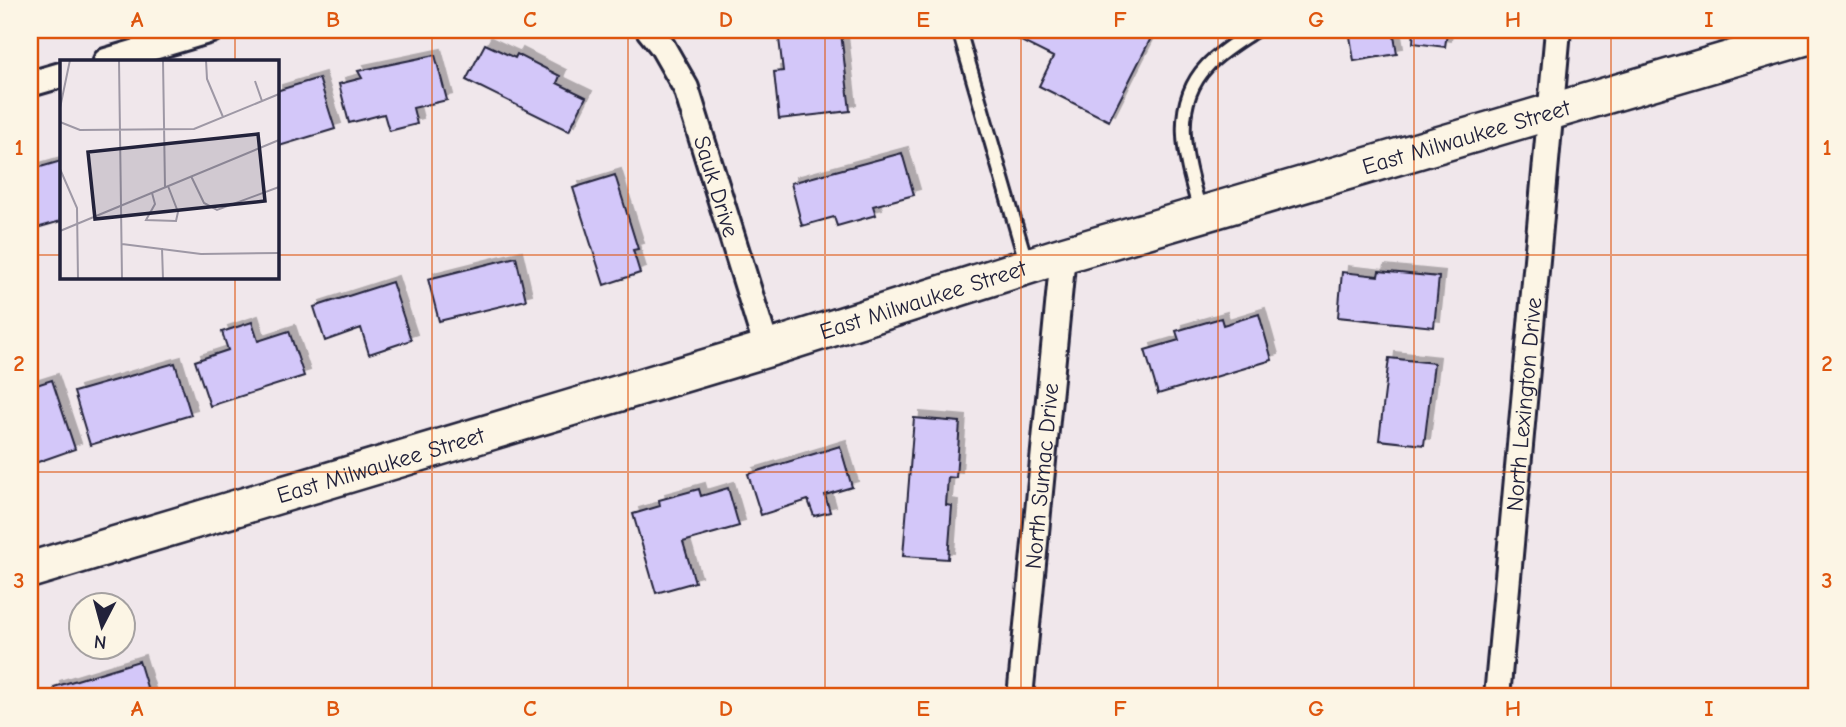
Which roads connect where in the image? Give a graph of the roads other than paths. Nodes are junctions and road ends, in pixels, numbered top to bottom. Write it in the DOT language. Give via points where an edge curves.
graph roads {
  1 [pos="211,30"];
  2 [pos="649,30"];
  3 [pos="959,30"];
  4 [pos="1255,30"];
  5 [pos="1559,30"];
  6 [pos="1816,34"];
  7 [pos="109,60"];
  8 [pos="60,75"];
  9 [pos="30,84"];
  10 [pos="1551,112"];
  11 [pos="1201,215"];
  12 [pos="1063,255"];
  13 [pos="1027,267"];
  14 [pos="767,349"];
  15 [pos="30,570"];
  16 [pos="1020,697"];
  17 [pos="1497,697"];
  1 -- 7 [label="street"];
  2 -- 14 [label="street, Sauk Drive" via="685,88"];
  3 -- 13 [label="lane"];
  4 -- 11 [label="lane" via="1206,66 1188,94 1185,157"];
  5 -- 10 [label="street, North Lexington Drive"];
  6 -- 10 [label="main road, East Milwaukee Street"];
  8 -- 9 [label="street"];
  10 -- 11 [label="main road, East Milwaukee Street"];
  10 -- 17 [label="street, North Lexington Drive"];
  11 -- 12 [label="main road, East Milwaukee Street"];
  12 -- 13 [label="main road, East Milwaukee Street"];
  12 -- 16 [label="street, North Sumac Drive"];
  13 -- 14 [label="main road, East Milwaukee Street"];
  14 -- 15 [label="main road, East Milwaukee Street"];
}
